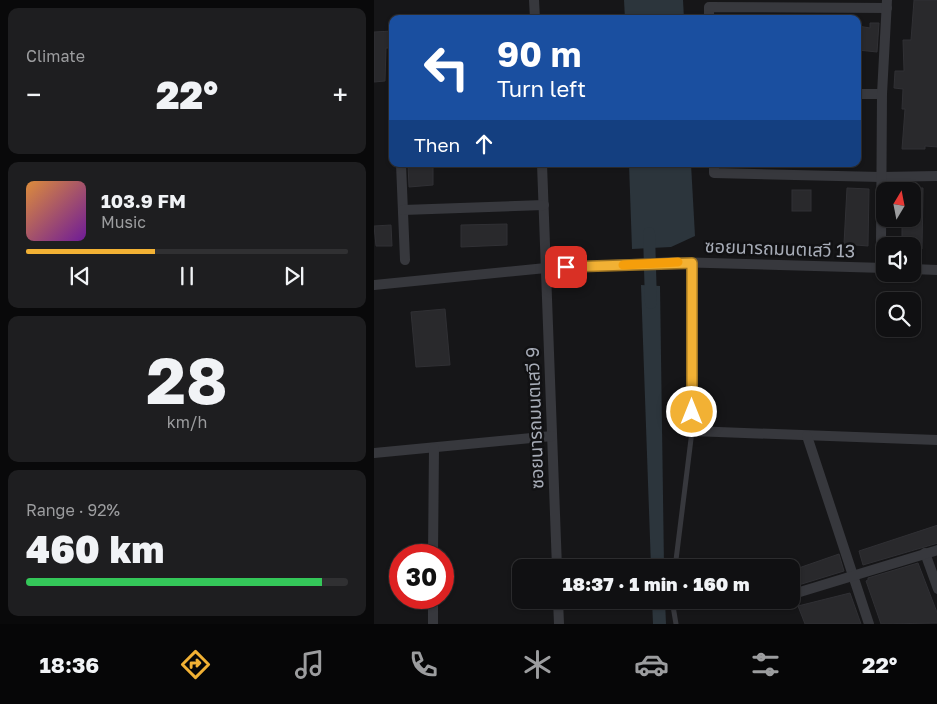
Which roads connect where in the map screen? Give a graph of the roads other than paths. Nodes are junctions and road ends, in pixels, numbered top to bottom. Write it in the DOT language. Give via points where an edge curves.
graph roads {
  1 [pos="534,0"];
  2 [pos="887,4"];
  3 [pos="535,15"];
  4 [pos="710,15"];
  5 [pos="861,94"];
  6 [pos="882,94"];
  7 [pos="400,167"];
  8 [pos="542,167"];
  9 [pos="714,167"];
  10 [pos="937,176"];
  11 [pos="881,177"];
  12 [pos="544,205"];
  13 [pos="403,210"];
  14 [pos="881,237"];
  15 [pos="405,260"];
  16 [pos="692,263"];
  17 [pos="876,265"];
  18 [pos="546,268"];
  19 [pos="921,269"];
  20 [pos="937,270"];
  21 [pos="374,285"];
  22 [pos="692,431"];
  23 [pos="552,436"];
  24 [pos="807,436"];
  25 [pos="937,440"];
  26 [pos="434,448"];
  27 [pos="374,454"];
  28 [pos="434,544"];
  29 [pos="937,550"];
  30 [pos="925,553"];
  31 [pos="557,559"];
  32 [pos="676,559"];
  33 [pos="853,576"];
  34 [pos="937,589"];
  35 [pos="800,592"];
  36 [pos="433,609"];
  37 [pos="558,609"];
  38 [pos="674,609"];
  39 [pos="433,624"];
  40 [pos="559,624"];
  41 [pos="676,624"];
  42 [pos="869,624"];
  1 -- 3 [label="street"];
  2 -- 4 [label="street" via="709,7"];
  2 -- 6 [label="street"];
  5 -- 6 [label="street"];
  6 -- 11 [label="street"];
  7 -- 13 [label="street"];
  8 -- 12 [label="street, ซอยนารถมนตเสวี 9"];
  9 -- 11 [label="street" via="714,173"];
  10 -- 11 [label="street"];
  11 -- 14 [label="street"];
  12 -- 13 [label="street"];
  12 -- 18 [label="street, ซอยนารถมนตเสวี 9"];
  13 -- 15 [label="street"];
  16 -- 17 [label="street, ซอยนารถมนตเสวี 13"];
  16 -- 18 [label="street, ซอยนารถมนตเสวี 13"];
  16 -- 22 [label="street"];
  18 -- 21 [label="street"];
  18 -- 23 [label="street, ซอยนารถมนตเสวี 9"];
  19 -- 20 [label="street"];
  22 -- 24 [label="street"];
  22 -- 32 [label="lane"];
  23 -- 26 [label="street"];
  23 -- 31 [label="street, ซอยนารถมนตเสวี 9"];
  24 -- 25 [label="street"];
  24 -- 33 [label="street"];
  26 -- 27 [label="street"];
  26 -- 28 [label="street"];
  29 -- 30 [label="street"];
  30 -- 33 [label="street"];
  30 -- 34 [label="street"];
  33 -- 35 [label="street"];
  33 -- 42 [label="street"];
  36 -- 39 [label="street"];
  37 -- 40 [label="street"];
  38 -- 41 [label="lane"];
}
